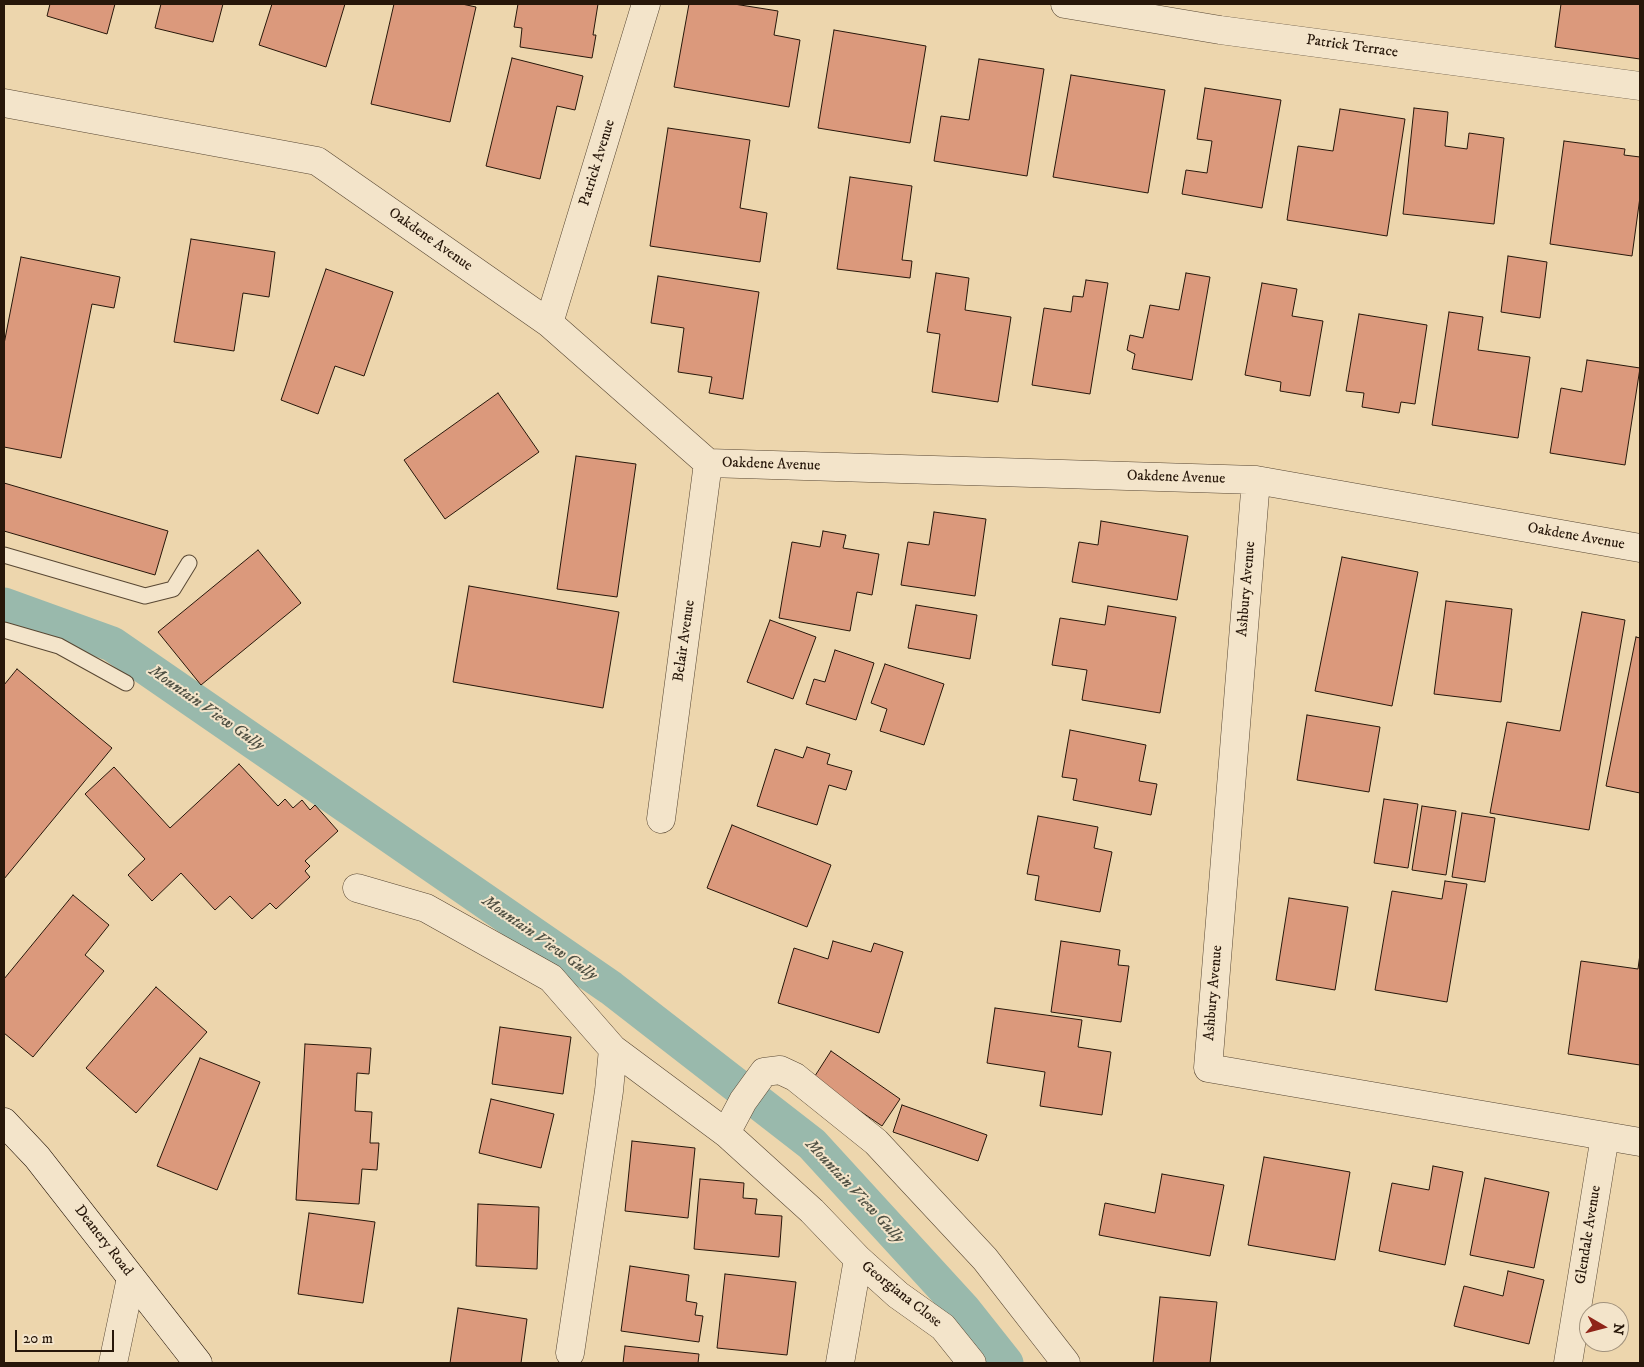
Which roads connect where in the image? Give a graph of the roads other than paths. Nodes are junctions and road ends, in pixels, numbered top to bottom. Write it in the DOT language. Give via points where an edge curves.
graph roads {
  1 [pos="646,4"];
  2 [pos="1065,4"];
  3 [pos="1640,86"];
  4 [pos="4,104"];
  5 [pos="549,323"];
  6 [pos="708,463"];
  7 [pos="1256,480"];
  8 [pos="1640,548"];
  9 [pos="4,555"];
  10 [pos="189,563"];
  11 [pos="4,630"];
  12 [pos="126,683"];
  13 [pos="661,819"];
  14 [pos="358,888"];
  15 [pos="613,1049"];
  16 [pos="4,1122"];
  17 [pos="726,1133"];
  18 [pos="1605,1136"];
  19 [pos="1640,1142"];
  20 [pos="858,1260"];
  21 [pos="131,1278"];
  22 [pos="570,1353"];
  23 [pos="113,1363"];
  24 [pos="198,1363"];
  25 [pos="840,1363"];
  26 [pos="972,1363"];
  27 [pos="1066,1363"];
  28 [pos="1568,1363"];
  1 -- 5 [label="street, Patrick Avenue"];
  2 -- 3 [label="street, Patrick Terrace" via="1220,30"];
  4 -- 5 [label="street, Oakdene Avenue" via="317,161"];
  5 -- 6 [label="street, Oakdene Avenue"];
  6 -- 7 [label="street, Oakdene Avenue"];
  6 -- 13 [label="street, Belair Avenue"];
  7 -- 8 [label="street, Oakdene Avenue"];
  7 -- 18 [label="street, Ashbury Avenue" via="1208,1068"];
  9 -- 10 [label="lane" via="145,596 173,589"];
  11 -- 12 [label="lane" via="59,646"];
  14 -- 15 [label="street" via="426,908 551,978"];
  15 -- 17 [label="street"];
  15 -- 22 [label="street"];
  16 -- 21 [label="street, Deanery Road" via="37,1157"];
  17 -- 20 [label="street" via="812,1211"];
  17 -- 27 [label="street" via="764,1072 780,1070 795,1077 876,1142 985,1259"];
  18 -- 19 [label="street, Ashbury Avenue"];
  18 -- 28 [label="street, Glendale Avenue"];
  20 -- 25 [label="street, Georgiana Close"];
  20 -- 26 [label="street, Georgiana Close" via="943,1328"];
  21 -- 23 [label="street"];
  21 -- 24 [label="street, Deanery Road"];
}
